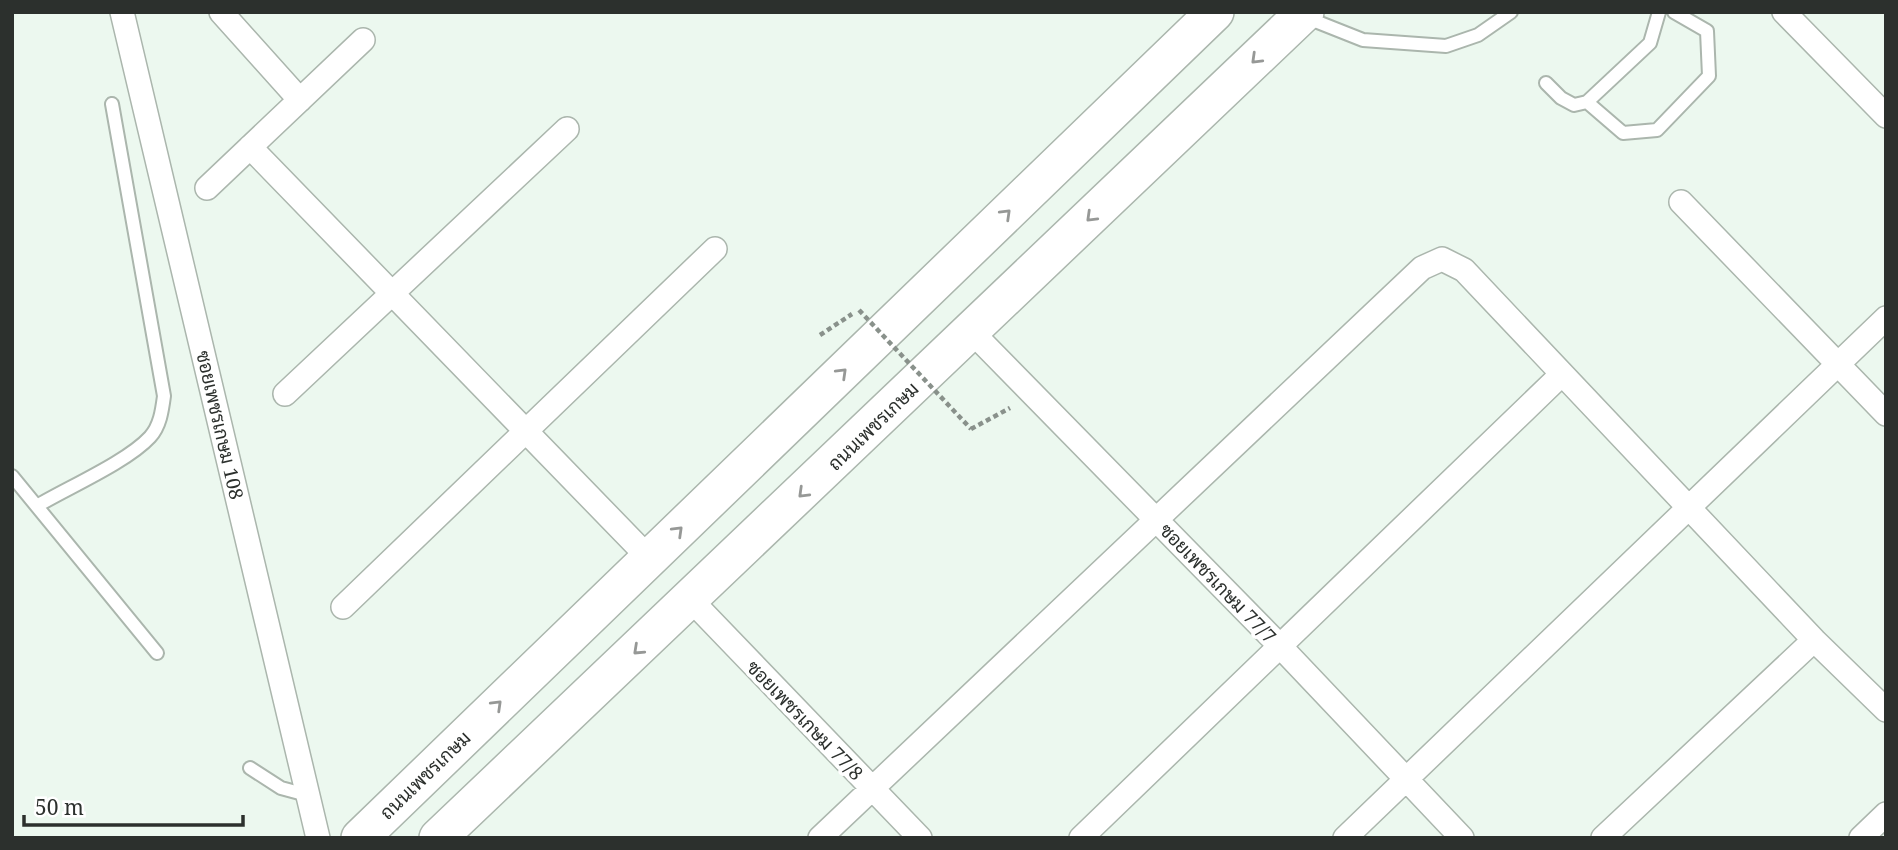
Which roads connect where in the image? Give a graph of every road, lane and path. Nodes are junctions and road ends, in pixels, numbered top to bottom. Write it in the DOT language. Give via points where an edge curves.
graph roads {
  1 [pos="122,12"];
  2 [pos="221,12"];
  3 [pos="1215,12"];
  4 [pos="1511,12"];
  5 [pos="1659,12"];
  6 [pos="1674,12"];
  7 [pos="1784,12"];
  8 [pos="1303,14"];
  9 [pos="363,40"];
  10 [pos="1546,83"];
  11 [pos="300,100"];
  12 [pos="1587,102"];
  13 [pos="112,104"];
  14 [pos="1886,116"];
  15 [pos="567,129"];
  16 [pos="250,147"];
  17 [pos="207,188"];
  18 [pos="1681,202"];
  19 [pos="715,249"];
  20 [pos="391,294"];
  21 [pos="1886,318"];
  22 [pos="971,331"];
  23 [pos="820,335"];
  24 [pos="1838,363"];
  25 [pos="1562,374"];
  26 [pos="285,394"];
  27 [pos="1011,408"];
  28 [pos="1886,414"];
  29 [pos="525,431"];
  30 [pos="12,476"];
  31 [pos="37,506"];
  32 [pos="1687,506"];
  33 [pos="1156,519"];
  34 [pos="649,558"];
  35 [pos="691,600"];
  36 [pos="343,607"];
  37 [pos="1814,640"];
  38 [pos="1278,644"];
  39 [pos="157,653"];
  40 [pos="1886,710"];
  41 [pos="250,768"];
  42 [pos="1406,778"];
  43 [pos="872,789"];
  44 [pos="307,795"];
  45 [pos="1886,814"];
  46 [pos="318,838"];
  47 [pos="360,838"];
  48 [pos="438,838"];
  49 [pos="820,838"];
  50 [pos="920,838"];
  51 [pos="1081,838"];
  52 [pos="1345,838"];
  53 [pos="1462,838"];
  54 [pos="1603,838"];
  55 [pos="1861,838"];
  1 -- 44 [label="street, ซอยเพชรเกษม 108"];
  2 -- 11 [label="street"];
  34 -- 3 [label="main road, ถนนเพชรเกษม, one-way"];
  4 -- 8 [label="lane" via="1495,31 1446,46 1363,40"];
  5 -- 12 [label="lane" via="1650,43"];
  6 -- 12 [label="lane" via="1707,31 1709,76 1657,130 1623,133"];
  7 -- 14 [label="street"];
  8 -- 22 [label="main road, ถนนเพชรเกษม, one-way"];
  9 -- 11 [label="street"];
  10 -- 12 [label="lane" via="1574,106"];
  11 -- 16 [label="street"];
  13 -- 31 [label="lane" via="164,397 161,417 151,436 134,450"];
  15 -- 20 [label="street"];
  16 -- 17 [label="street"];
  16 -- 20 [label="street"];
  18 -- 24 [label="street"];
  19 -- 29 [label="street"];
  20 -- 26 [label="street"];
  20 -- 29 [label="street"];
  21 -- 24 [label="street"];
  22 -- 33 [label="street, ซอยเพชรเกษม 77/7"];
  22 -- 35 [label="main road, ถนนเพชรเกษม, one-way"];
  23 -- 27 [label="path, bridge" via="859,310 971,429"];
  24 -- 28 [label="street"];
  24 -- 32 [label="street"];
  25 -- 32 [label="street"];
  25 -- 33 [label="street" via="1464,270 1441,259 1422,268"];
  25 -- 38 [label="street"];
  29 -- 34 [label="street"];
  29 -- 36 [label="street"];
  30 -- 31 [label="lane"];
  31 -- 39 [label="lane"];
  32 -- 37 [label="street"];
  32 -- 42 [label="street"];
  33 -- 38 [label="street, ซอยเพชรเกษม 77/7"];
  33 -- 43 [label="street"];
  47 -- 34 [label="main road, ถนนเพชรเกษม, one-way"];
  35 -- 43 [label="street, ซอยเพชรเกษม 77/8"];
  35 -- 48 [label="main road, ถนนเพชรเกษม, one-way"];
  37 -- 40 [label="street"];
  37 -- 54 [label="street"];
  38 -- 42 [label="street, ซอยเพชรเกษม 77/7"];
  38 -- 51 [label="street"];
  41 -- 44 [label="lane" via="281,788"];
  42 -- 52 [label="street"];
  42 -- 53 [label="street, ซอยเพชรเกษม 77/7"];
  43 -- 49 [label="street"];
  43 -- 50 [label="street, ซอยเพชรเกษม 77/8"];
  44 -- 46 [label="street, ซอยเพชรเกษม 108"];
  45 -- 55 [label="street"];
}
